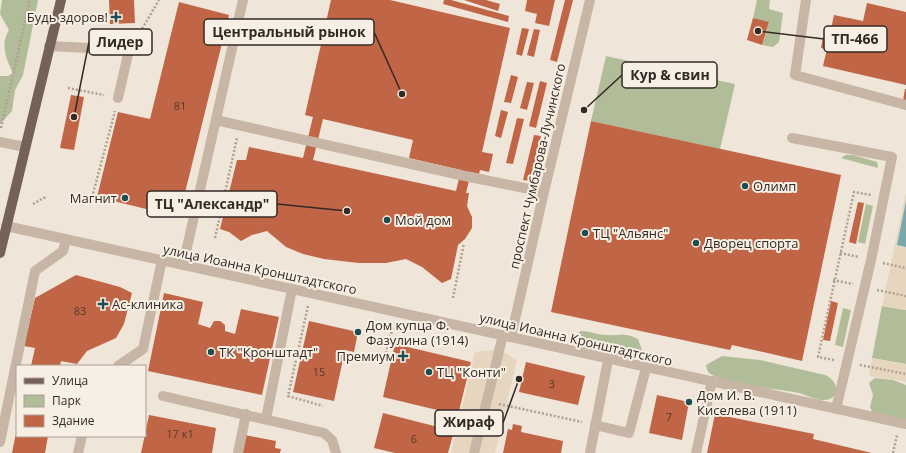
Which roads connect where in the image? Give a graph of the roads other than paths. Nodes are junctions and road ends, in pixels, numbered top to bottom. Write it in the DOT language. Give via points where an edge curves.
graph roads {
  1 [pos="61,0"];
  2 [pos="243,0"];
  3 [pos="590,0"];
  4 [pos="806,0"];
  5 [pos="49,46"];
  6 [pos="118,98"];
  7 [pos="906,105"];
  8 [pos="216,120"];
  9 [pos="792,138"];
  10 [pos="0,142"];
  11 [pos="25,147"];
  12 [pos="544,192"];
  13 [pos="6,226"];
  14 [pos="66,239"];
  15 [pos="0,252"];
  16 [pos="162,260"];
  17 [pos="183,265"];
  18 [pos="292,289"];
  19 [pos="507,336"];
  20 [pos="608,360"];
  21 [pos="120,365"];
  22 [pos="646,368"];
  23 [pos="712,382"];
  24 [pos="163,396"];
  25 [pos="836,409"];
  26 [pos="246,414"];
  27 [pos="266,419"];
  28 [pos="906,424"];
  29 [pos="595,425"];
  30 [pos="82,437"];
  31 [pos="0,442"];
  32 [pos="78,453"];
  33 [pos="238,453"];
  34 [pos="336,453"];
  35 [pos="474,453"];
  36 [pos="590,453"];
  37 [pos="696,453"];
  1 -- 5 [label="main road"];
  2 -- 8 [label="street"];
  3 -- 12 [label="street, проспект Чумбарова-Лучинского"];
  4 -- 7 [label="street" via="796,75"];
  5 -- 6 [label="street" via="129,50"];
  5 -- 11 [label="main road"];
  8 -- 12 [label="street"];
  8 -- 17 [label="street"];
  9 -- 25 [label="street" via="892,157 870,267"];
  10 -- 11 [label="street"];
  11 -- 13 [label="main road"];
  12 -- 19 [label="street, проспект Чумбарова-Лучинского"];
  13 -- 14 [label="street, улица Иоанна Кронштадтского"];
  13 -- 15 [label="main road"];
  14 -- 16 [label="street, улица Иоанна Кронштадтского"];
  14 -- 31 [label="street" via="63,251 35,270"];
  16 -- 17 [label="street, улица Иоанна Кронштадтского"];
  16 -- 21 [label="street" via="144,349"];
  17 -- 18 [label="street, улица Иоанна Кронштадтского"];
  18 -- 19 [label="street, улица Иоанна Кронштадтского"];
  18 -- 27 [label="street"];
  19 -- 20 [label="street, улица Иоанна Кронштадтского"];
  19 -- 35 [label="street, проспект Чумбарова-Лучинского"];
  20 -- 22 [label="street, улица Иоанна Кронштадтского"];
  20 -- 29 [label="street"];
  22 -- 23 [label="street, улица Иоанна Кронштадтского"];
  22 -- 29 [label="street" via="629,433"];
  23 -- 25 [label="street, улица Иоанна Кронштадтского"];
  23 -- 37 [label="street"];
  24 -- 26 [label="street"];
  25 -- 28 [label="street, улица Иоанна Кронштадтского"];
  26 -- 27 [label="street"];
  26 -- 33 [label="street"];
  27 -- 34 [label="street" via="324,433 332,440"];
  29 -- 36 [label="street"];
  30 -- 32 [label="street"];
}
